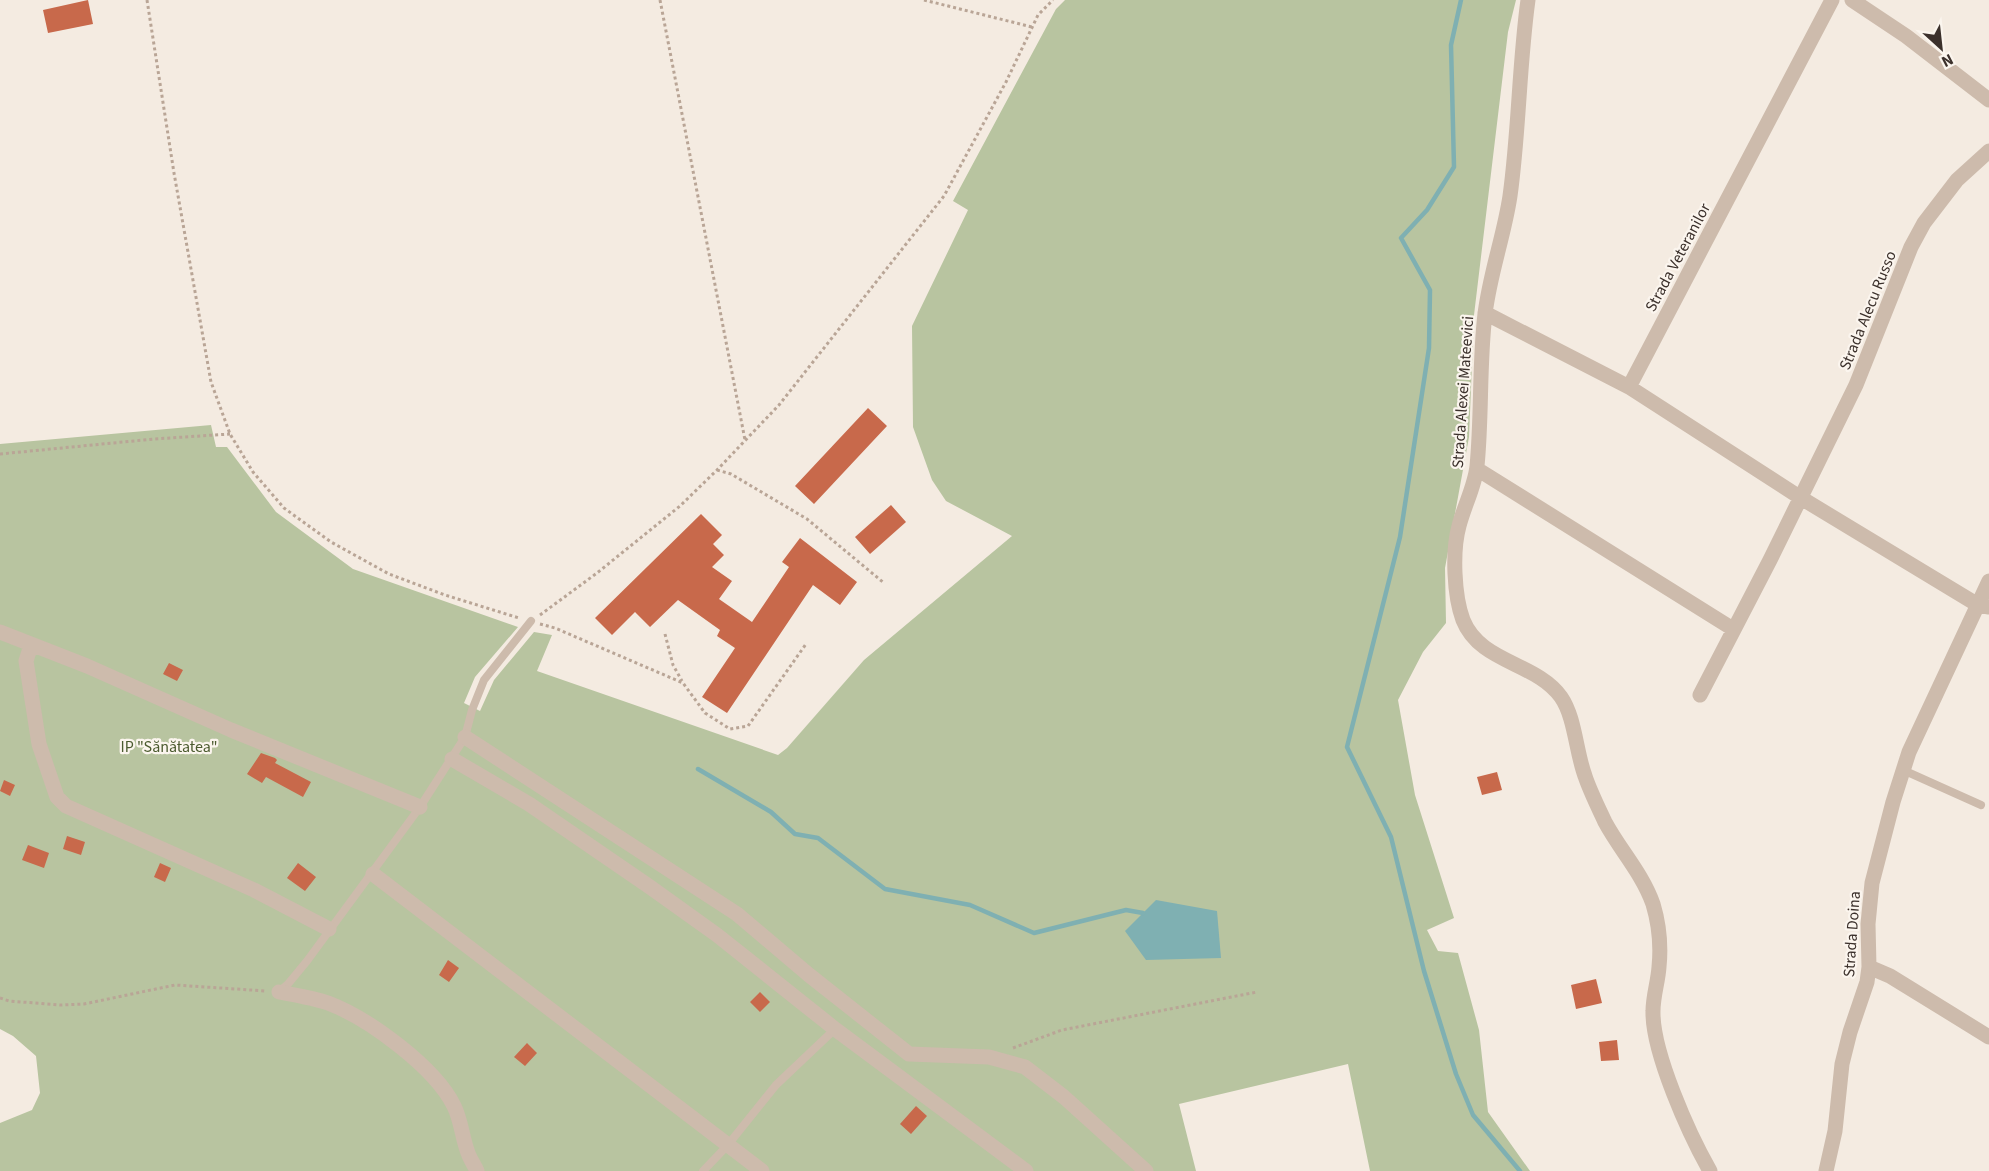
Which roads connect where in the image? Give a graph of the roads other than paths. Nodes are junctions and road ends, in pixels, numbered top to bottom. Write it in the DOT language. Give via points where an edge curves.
graph roads {
  1 [pos="1528,0"];
  2 [pos="1832,0"];
  3 [pos="1852,0"];
  4 [pos="1989,100"];
  5 [pos="1989,151"];
  6 [pos="1485,313"];
  7 [pos="1629,387"];
  8 [pos="1477,469"];
  9 [pos="1801,498"];
  10 [pos="1989,581"];
  11 [pos="1983,606"];
  12 [pos="531,621"];
  13 [pos="1733,629"];
  14 [pos="0,632"];
  15 [pos="31,645"];
  16 [pos="1700,695"];
  17 [pos="465,737"];
  18 [pos="452,759"];
  19 [pos="1903,770"];
  20 [pos="1981,805"];
  21 [pos="420,807"];
  22 [pos="372,874"];
  23 [pos="329,929"];
  24 [pos="1869,967"];
  25 [pos="279,992"];
  26 [pos="835,1029"];
  27 [pos="1989,1037"];
  28 [pos="727,1146"];
  29 [pos="477,1171"];
  30 [pos="703,1171"];
  31 [pos="762,1171"];
  32 [pos="1026,1171"];
  33 [pos="1146,1171"];
  34 [pos="1710,1171"];
  35 [pos="1826,1171"];
  1 -- 6 [label="street, Strada Alexei Mateevici" via="1506,226"];
  2 -- 7 [label="street, Strada Veteranilor"];
  3 -- 4 [label="street"];
  5 -- 9 [label="street, Strada Alecu Russo" via="1957,180 1924,223 1856,385"];
  6 -- 7 [label="street"];
  6 -- 8 [label="street, Strada Alexei Mateevici"];
  7 -- 9 [label="street"];
  8 -- 13 [label="street"];
  8 -- 34 [label="street, Strada Alexei Mateevici" via="1455,548 1462,618 1479,643 1549,684 1567,709 1585,776 1606,823 1643,880 1653,904 1659,931 1659,966 1653,1024 1671,1084"];
  9 -- 11 [label="street"];
  9 -- 13 [label="street, Strada Alecu Russo"];
  10 -- 11 [label="street, Strada Doina"];
  11 -- 19 [label="street, Strada Doina" via="1929,709"];
  12 -- 17 [label="lane" via="484,680"];
  13 -- 16 [label="street, Strada Alecu Russo"];
  14 -- 15 [label="street"];
  15 -- 21 [label="street"];
  15 -- 23 [label="street" via="26,661 39,744 57,797 66,806 254,890"];
  17 -- 18 [label="lane"];
  17 -- 33 [label="street" via="737,914 909,1054 989,1057 1025,1067"];
  18 -- 21 [label="lane"];
  18 -- 26 [label="street" via="529,804 650,887"];
  19 -- 20 [label="lane"];
  19 -- 24 [label="street, Strada Doina" via="1872,883"];
  21 -- 22 [label="lane"];
  22 -- 23 [label="lane"];
  22 -- 28 [label="street"];
  23 -- 25 [label="lane"];
  24 -- 27 [label="street"];
  24 -- 35 [label="street, Strada Doina" via="1842,1064"];
  25 -- 29 [label="street" via="327,1003 361,1019 425,1069 455,1107"];
  26 -- 28 [label="lane" via="776,1085"];
  26 -- 32 [label="street"];
  28 -- 30 [label="lane"];
  28 -- 31 [label="street"];
}
